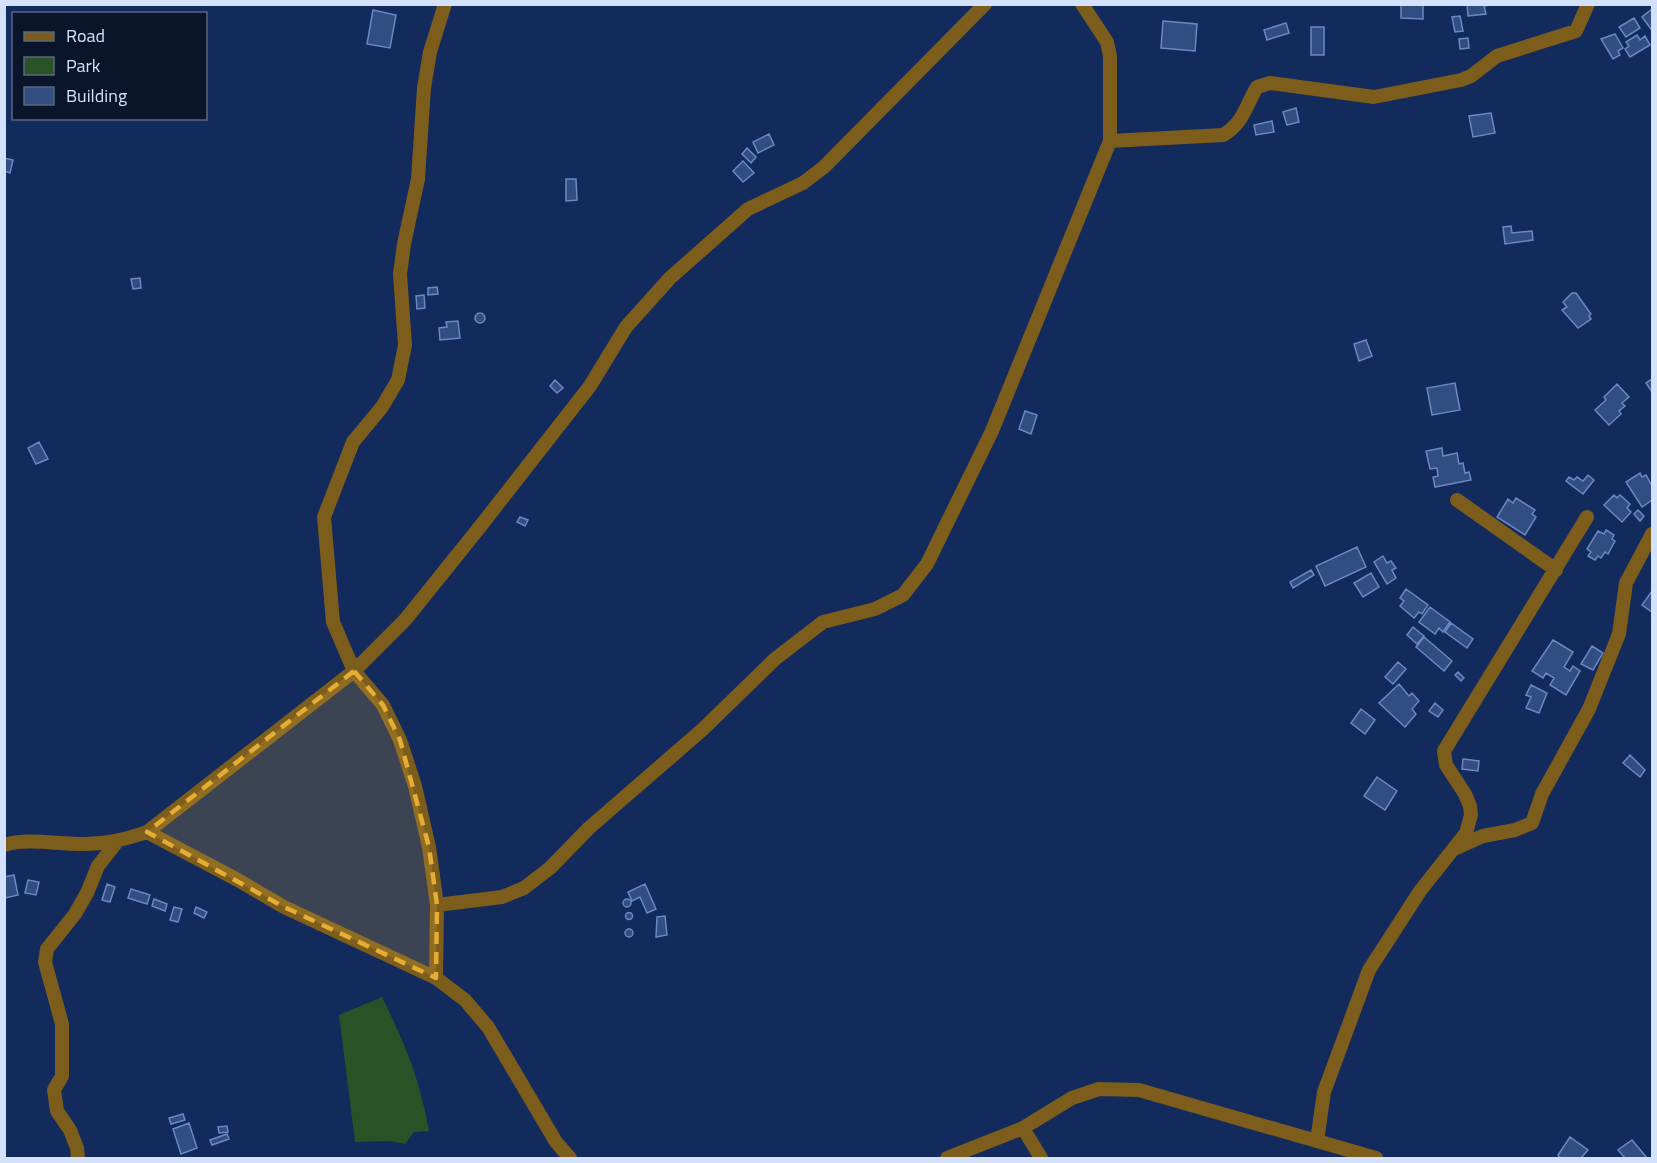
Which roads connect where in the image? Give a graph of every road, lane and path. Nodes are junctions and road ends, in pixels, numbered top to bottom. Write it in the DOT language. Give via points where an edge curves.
graph roads {
  1 [pos="445,4"];
  2 [pos="985,4"];
  3 [pos="1082,4"];
  4 [pos="1588,4"];
  5 [pos="1110,141"];
  6 [pos="1457,500"];
  7 [pos="1587,517"];
  8 [pos="1653,534"];
  9 [pos="1556,570"];
  10 [pos="354,671"];
  11 [pos="147,832"];
  12 [pos="116,843"];
  13 [pos="4,845"];
  14 [pos="1455,848"];
  15 [pos="437,905"];
  16 [pos="436,978"];
  17 [pos="1023,1128"];
  18 [pos="1317,1141"];
  19 [pos="78,1158"];
  20 [pos="570,1158"];
  21 [pos="947,1158"];
  22 [pos="1041,1158"];
  23 [pos="1376,1158"];
  1 -- 10 [label="street" via="425,79 418,178 400,274 405,345 398,380 353,442 324,517 333,622"];
  2 -- 10 [label="street" via="824,167 803,183 748,209 670,278 626,327 590,386 479,528 405,620"];
  3 -- 5 [label="street" via="1107,42 1110,56"];
  4 -- 5 [label="street" via="1576,31 1497,56 1471,76 1438,87 1374,97 1270,83 1257,87 1234,129 1223,135"];
  5 -- 15 [label="street" via="992,431 927,564 903,596 875,609 823,622 775,659 702,730 525,888 502,897"];
  6 -- 9 [label="street"];
  7 -- 9 [label="street"];
  8 -- 14 [label="street" via="1626,583 1619,634 1589,709 1542,794 1532,823"];
  9 -- 14 [label="street" via="1444,751 1446,765 1466,794 1471,815"];
  10 -- 11 [label="street"];
  10 -- 15 [label="street" via="383,705 400,740 429,847"];
  11 -- 12 [label="street"];
  11 -- 16 [label="street" via="284,908"];
  12 -- 13 [label="street"];
  12 -- 19 [label="street" via="98,866 75,914 47,949 45,962 62,1024 62,1076 54,1090 57,1111 69,1130"];
  14 -- 18 [label="street" via="1420,891 1369,970 1324,1092"];
  15 -- 16 [label="street"];
  16 -- 20 [label="street" via="465,1000 488,1028 556,1142"];
  17 -- 18 [label="street" via="1072,1098 1099,1089 1139,1090"];
  17 -- 21 [label="street"];
  17 -- 22 [label="street"];
  18 -- 23 [label="street"];
}
